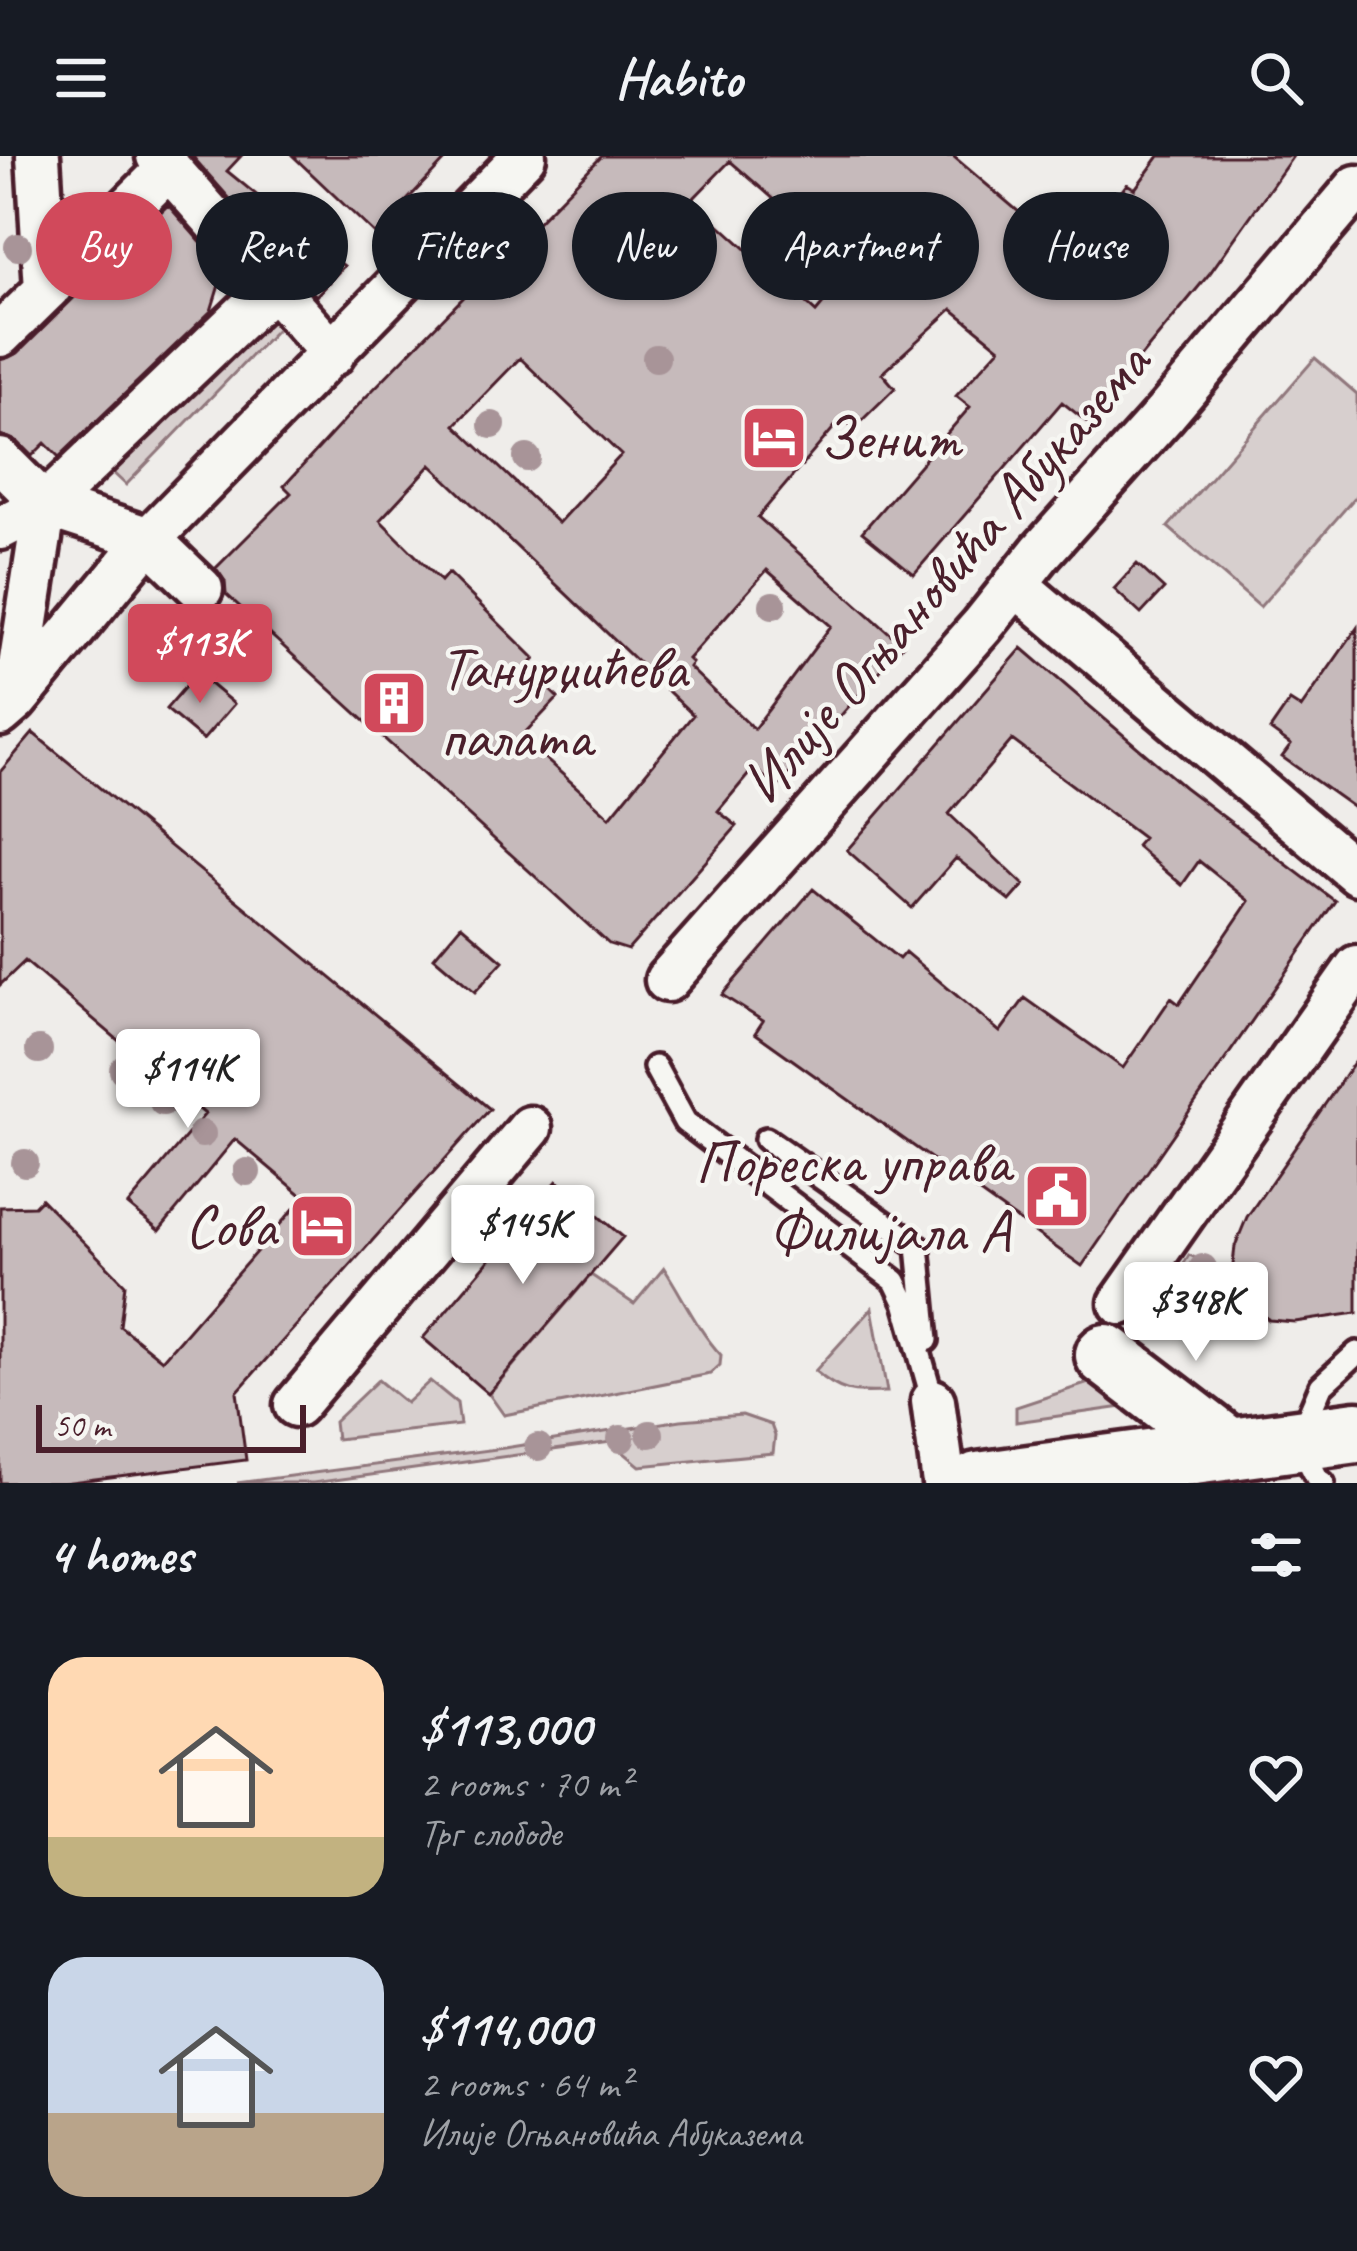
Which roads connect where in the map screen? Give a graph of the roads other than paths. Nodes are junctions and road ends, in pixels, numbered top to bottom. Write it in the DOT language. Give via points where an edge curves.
graph roads {
  1 [pos="38,156"];
  2 [pos="524,156"];
  3 [pos="163,162"];
  4 [pos="1357,187"];
  5 [pos="40,192"];
  6 [pos="136,192"];
  7 [pos="196,199"];
  8 [pos="36,300"];
  9 [pos="259,300"];
  10 [pos="286,300"];
  11 [pos="0,335"];
  12 [pos="333,353"];
  13 [pos="0,460"];
  14 [pos="45,505"];
  15 [pos="0,528"];
  16 [pos="149,539"];
  17 [pos="1016,584"];
  18 [pos="201,589"];
  19 [pos="8,708"];
  20 [pos="1357,873"];
  21 [pos="1357,967"];
  22 [pos="668,980"];
  23 [pos="656,1067"];
  24 [pos="530,1128"];
  25 [pos="766,1138"];
  26 [pos="1113,1329"];
  27 [pos="1357,1353"];
  28 [pos="933,1401"];
  29 [pos="296,1405"];
  30 [pos="1357,1432"];
  31 [pos="1310,1461"];
  32 [pos="1215,1466"];
  33 [pos="944,1483"];
  34 [pos="978,1483"];
  1 -- 5 [label="street"];
  2 -- 12 [label="street"];
  3 -- 6 [label="street"];
  3 -- 7 [label="street"];
  4 -- 17 [label="street, Илије Огњановића Абуказема"];
  8 -- 11 [label="street"];
  9 -- 14 [label="street"];
  10 -- 12 [label="street"];
  12 -- 16 [label="street"];
  13 -- 14 [label="street"];
  14 -- 15 [label="street"];
  14 -- 16 [label="street"];
  14 -- 19 [label="street"];
  16 -- 18 [label="street"];
  16 -- 19 [label="street"];
  17 -- 20 [label="street"];
  17 -- 22 [label="street, Илије Огњановића Абуказема"];
  21 -- 26 [label="street"];
  23 -- 28 [label="lane" via="685,1122 895,1281"];
  24 -- 29 [label="street"];
  25 -- 28 [label="lane" via="918,1246"];
  26 -- 32 [label="main road"];
  27 -- 31 [label="lane" via="1321,1386"];
  28 -- 33 [label="street"];
  30 -- 31 [label="main road"];
  31 -- 32 [label="main road"];
  32 -- 34 [label="main road"];
}
